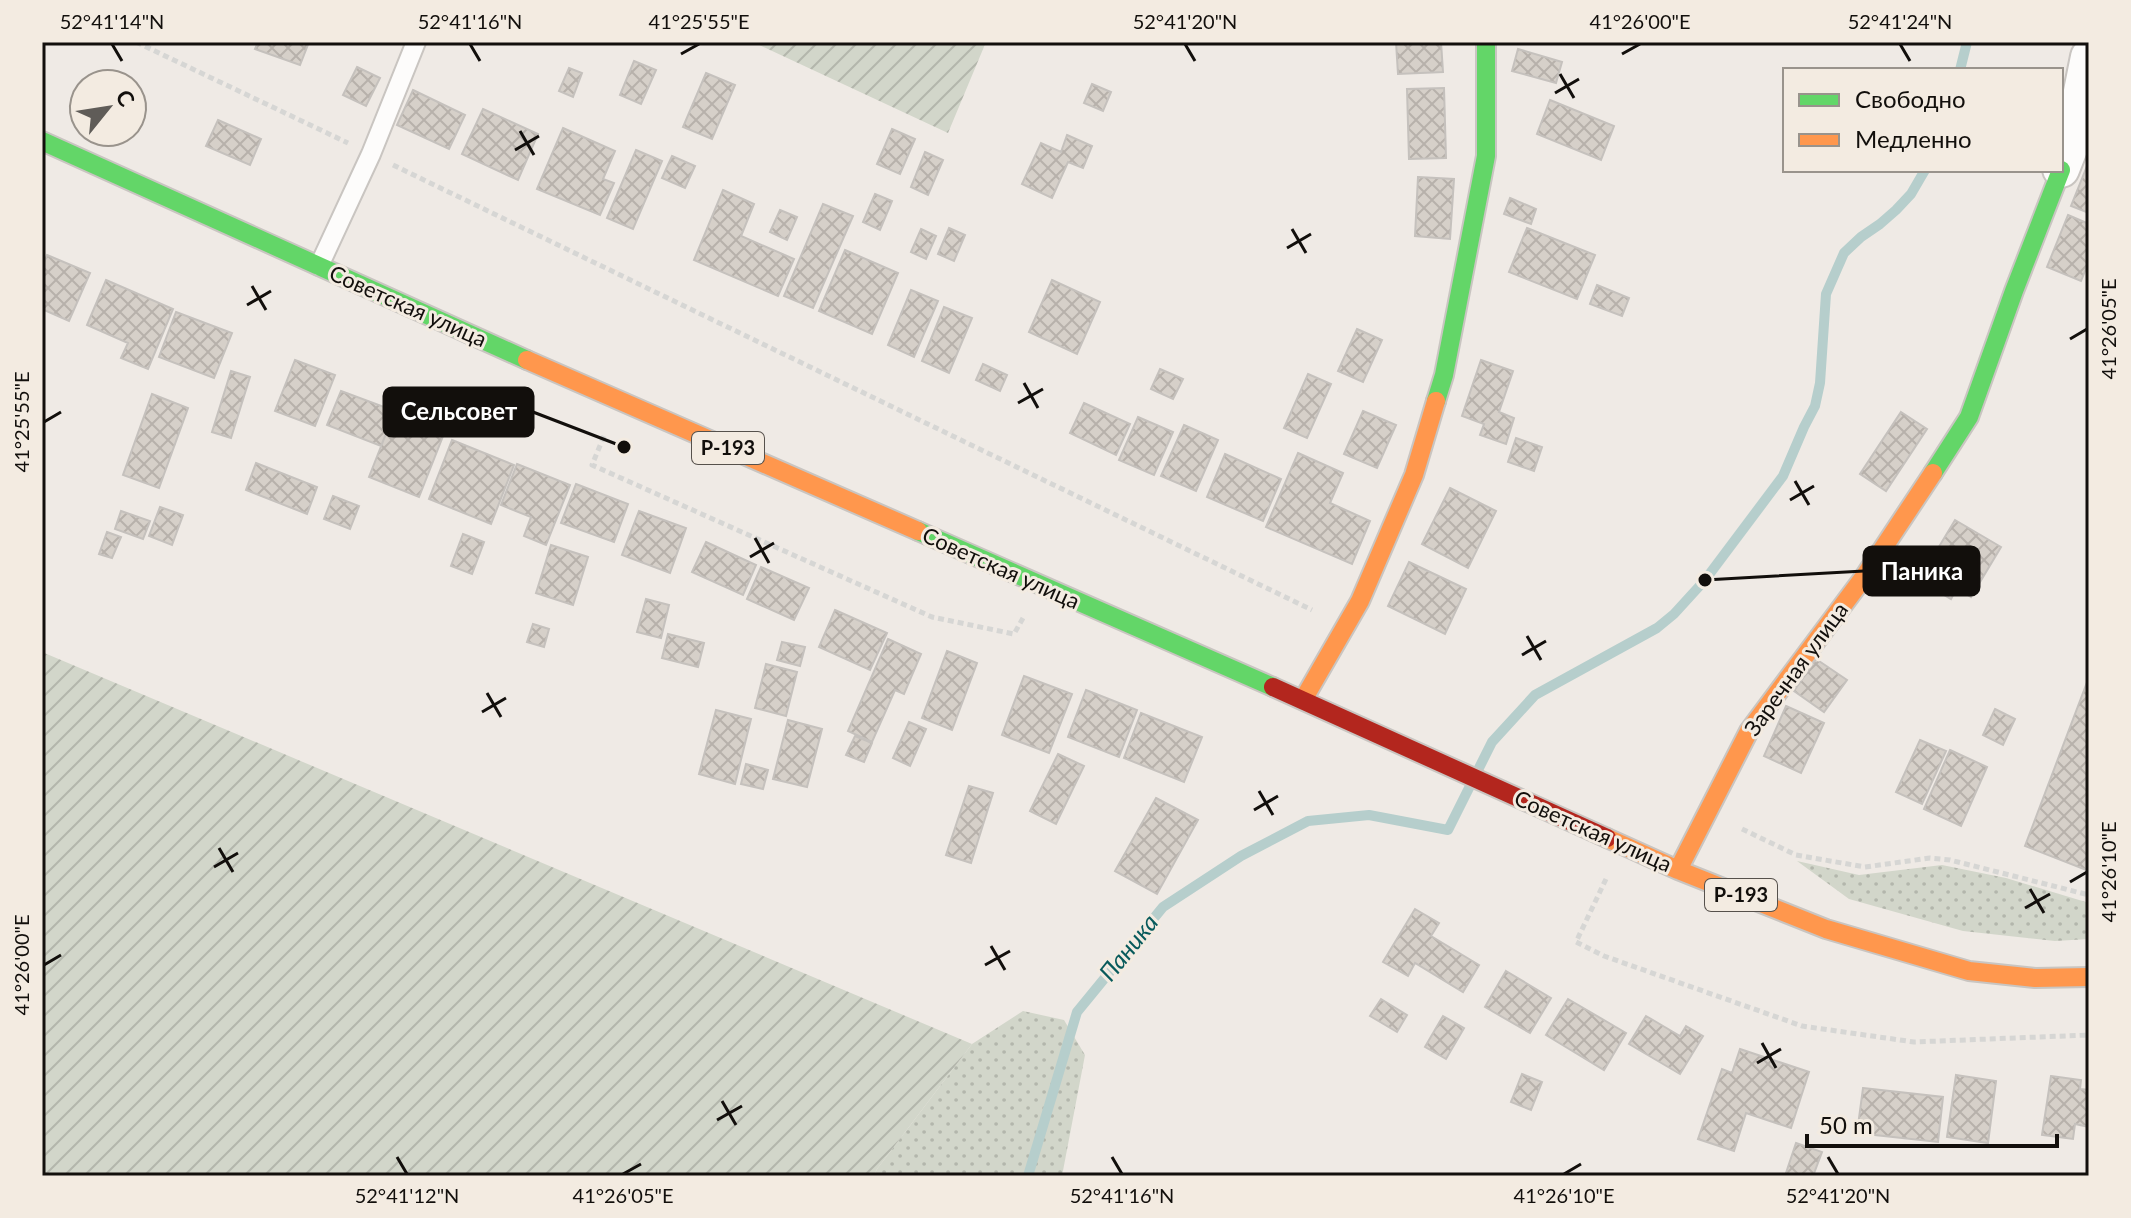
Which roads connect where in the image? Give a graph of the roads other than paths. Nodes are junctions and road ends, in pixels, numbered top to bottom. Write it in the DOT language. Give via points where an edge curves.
graph roads {
  1 [pos="416,42"];
  2 [pos="1486,42"];
  3 [pos="2089,57"];
  4 [pos="42,141"];
  5 [pos="2063,165"];
  6 [pos="2060,172"];
  7 [pos="319,266"];
  8 [pos="1303,700"];
  9 [pos="1678,870"];
  10 [pos="2089,977"];
  1 -- 7 [label="lane"];
  2 -- 8 [label="main road" via="1486,156 1444,375 1414,475 1360,601"];
  3 -- 5 [label="street, Заречная улица"];
  4 -- 7 [label="main road, Советская улица / Р-193"];
  6 -- 9 [label="main road, Заречная улица" via="1969,417 1864,577 1749,731"];
  7 -- 8 [label="main road, Советская улица / Р-193"];
  8 -- 9 [label="main road, Советская улица / Р-193"];
  9 -- 10 [label="main road, Советская улица / Р-193" via="1826,929 1969,971"];
}
